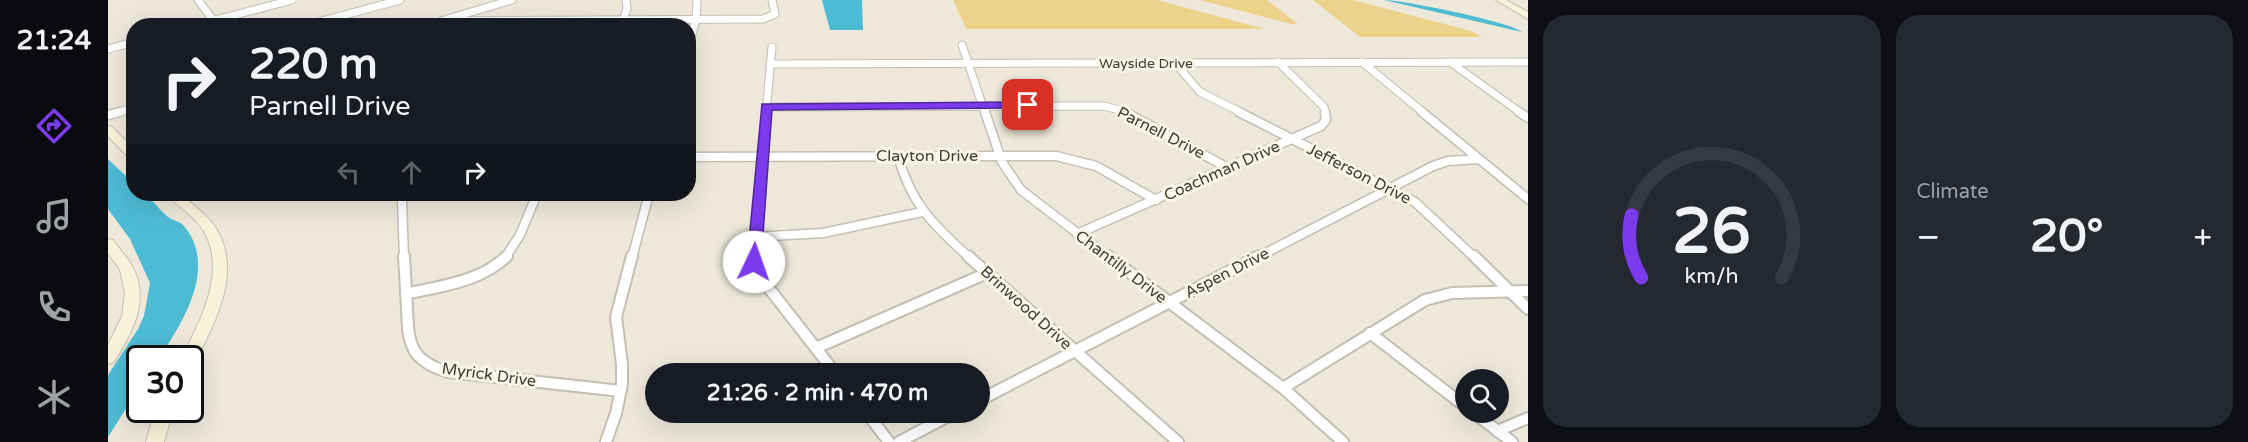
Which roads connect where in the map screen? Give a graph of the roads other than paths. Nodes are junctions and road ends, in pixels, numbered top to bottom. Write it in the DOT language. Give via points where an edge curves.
graph roads {
  1 [pos="198,0"];
  2 [pos="292,0"];
  3 [pos="398,0"];
  4 [pos="512,0"];
  5 [pos="626,0"];
  6 [pos="697,0"];
  7 [pos="772,0"];
  8 [pos="1500,0"];
  9 [pos="1528,16"];
  10 [pos="212,18"];
  11 [pos="221,18"];
  12 [pos="333,18"];
  13 [pos="451,18"];
  14 [pos="624,18"];
  15 [pos="696,19"];
  16 [pos="126,44"];
  17 [pos="962,45"];
  18 [pos="772,47"];
  19 [pos="108,49"];
  20 [pos="1526,61"];
  21 [pos="1278,62"];
  22 [pos="1362,62"];
  23 [pos="1450,62"];
  24 [pos="968,63"];
  25 [pos="1174,63"];
  26 [pos="770,64"];
  27 [pos="982,105"];
  28 [pos="766,107"];
  29 [pos="126,110"];
  30 [pos="108,115"];
  31 [pos="1528,118"];
  32 [pos="108,129"];
  33 [pos="1293,140"];
  34 [pos="126,148"];
  35 [pos="898,156"];
  36 [pos="1000,156"];
  37 [pos="696,157"];
  38 [pos="762,157"];
  39 [pos="1479,159"];
  40 [pos="1228,168"];
  41 [pos="1390,188"];
  42 [pos="1155,200"];
  43 [pos="1528,200"];
  44 [pos="180,201"];
  45 [pos="402,201"];
  46 [pos="534,201"];
  47 [pos="647,201"];
  48 [pos="922,212"];
  49 [pos="1077,234"];
  50 [pos="755,237"];
  51 [pos="108,243"];
  52 [pos="987,273"];
  53 [pos="1528,291"];
  54 [pos="1510,292"];
  55 [pos="406,294"];
  56 [pos="1169,303"];
  57 [pos="1528,309"];
  58 [pos="1370,333"];
  59 [pos="195,345"];
  60 [pos="816,348"];
  61 [pos="110,351"];
  62 [pos="1075,351"];
  63 [pos="828,363"];
  64 [pos="1283,388"];
  65 [pos="621,391"];
  66 [pos="990,395"];
  67 [pos="1455,398"];
  68 [pos="1528,418"];
  69 [pos="160,423"];
  70 [pos="874,423"];
  71 [pos="935,423"];
  72 [pos="1488,423"];
  73 [pos="1497,430"];
  74 [pos="155,442"];
  75 [pos="606,442"];
  76 [pos="889,442"];
  77 [pos="899,442"];
  78 [pos="1178,442"];
  79 [pos="1343,442"];
  80 [pos="1512,442"];
  1 -- 10 [label="street"];
  2 -- 11 [label="street"];
  3 -- 12 [label="street"];
  4 -- 13 [label="street"];
  5 -- 14 [label="street"];
  6 -- 15 [label="street"];
  7 -- 15 [label="street" via="775,14 771,17"];
  8 -- 9 [label="street"];
  16 -- 19 [label="street"];
  17 -- 24 [label="street, Chantilly Drive"];
  18 -- 26 [label="street"];
  20 -- 23 [label="street, Wayside Drive"];
  21 -- 22 [label="street, Wayside Drive"];
  21 -- 25 [label="street, Wayside Drive"];
  21 -- 33 [label="street, Coachman Drive" via="1327,114 1321,126"];
  22 -- 23 [label="street, Wayside Drive"];
  22 -- 39 [label="street"];
  23 -- 31 [label="street"];
  24 -- 25 [label="street, Wayside Drive"];
  24 -- 26 [label="street, Wayside Drive"];
  24 -- 27 [label="street, Chantilly Drive"];
  25 -- 33 [label="street, Jefferson Drive" via="1200,92"];
  26 -- 28 [label="street"];
  27 -- 28 [label="street, Parnell Drive"];
  27 -- 36 [label="street, Chantilly Drive"];
  27 -- 40 [label="street, Parnell Drive" via="1114,108 1138,117"];
  28 -- 38 [label="street"];
  29 -- 30 [label="street"];
  32 -- 34 [label="street"];
  33 -- 40 [label="street, Coachman Drive"];
  33 -- 41 [label="street, Jefferson Drive"];
  35 -- 36 [label="street, Clayton Drive"];
  35 -- 38 [label="street, Clayton Drive"];
  35 -- 48 [label="street, Brinwood Drive" via="904,181"];
  36 -- 42 [label="street, Clayton Drive" via="1085,160 1118,175"];
  36 -- 49 [label="street, Chantilly Drive" via="1021,190"];
  37 -- 38 [label="street, Clayton Drive"];
  38 -- 50 [label="street"];
  39 -- 41 [label="street, Aspen Drive" via="1448,161"];
  39 -- 43 [label="street"];
  40 -- 42 [label="street, Coachman Drive"];
  41 -- 54 [label="street, Jefferson Drive" via="1435,218"];
  41 -- 56 [label="street, Aspen Drive"];
  42 -- 49 [label="street, Coachman Drive"];
  44 -- 59 [label="street" via="211,232 219,257 213,306"];
  45 -- 55 [label="street, Myrick Drive"];
  46 -- 55 [label="street" via="510,252 496,267"];
  47 -- 65 [label="street" via="616,317"];
  48 -- 50 [label="street" via="823,233"];
  48 -- 52 [label="street, Brinwood Drive"];
  49 -- 56 [label="street, Chantilly Drive"];
  50 -- 60 [label="street" via="754,262 760,278"];
  51 -- 61 [label="street" via="127,268 134,289 133,307"];
  52 -- 60 [label="street"];
  52 -- 62 [label="street, Brinwood Drive"];
  53 -- 54 [label="street"];
  54 -- 57 [label="street, Jefferson Drive"];
  54 -- 58 [label="street" via="1434,297"];
  55 -- 65 [label="street, Myrick Drive" via="408,339 413,352 436,369"];
  56 -- 62 [label="street, Aspen Drive"];
  56 -- 64 [label="street, Chantilly Drive"];
  58 -- 64 [label="street"];
  58 -- 67 [label="street"];
  60 -- 63 [label="street"];
  62 -- 66 [label="street, Aspen Drive"];
  62 -- 78 [label="street, Brinwood Drive"];
  64 -- 79 [label="street, Chantilly Drive"];
  65 -- 75 [label="street" via="618,412"];
  68 -- 73 [label="street"];
  69 -- 74 [label="street"];
  70 -- 76 [label="street"];
  71 -- 77 [label="street"];
  72 -- 73 [label="street"];
  73 -- 80 [label="street"];
}
